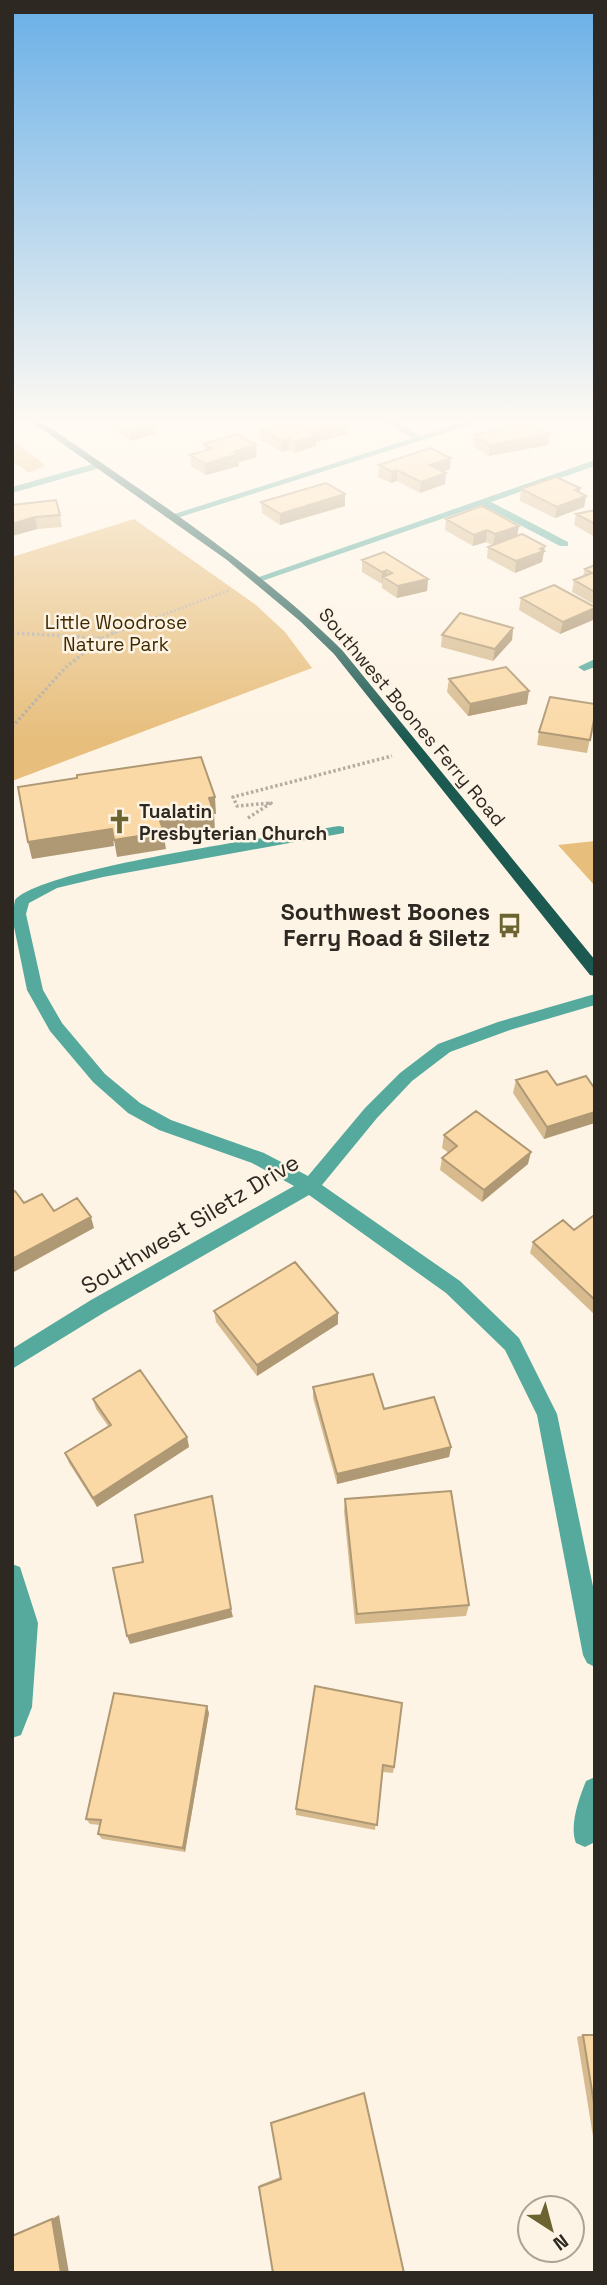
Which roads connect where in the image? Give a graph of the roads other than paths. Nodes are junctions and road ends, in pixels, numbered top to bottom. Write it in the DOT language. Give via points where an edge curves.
graph roads {
  1 [pos="184,527"];
  2 [pos="411,527"];
  3 [pos="531,527"];
  4 [pos="564,544"];
  5 [pos="258,579"];
  6 [pos="339,830"];
  7 [pos="595,971"];
  8 [pos="595,999"];
  9 [pos="310,1186"];
  10 [pos="12,1360"];
  11 [pos="12,1575"];
  12 [pos="595,1655"];
  13 [pos="12,1726"];
  14 [pos="595,1790"];
  15 [pos="585,1834"];
  1 -- 5 [label="main road, Southwest Boones Ferry Road"];
  2 -- 5 [label="street"];
  3 -- 4 [label="street"];
  5 -- 7 [label="main road, Southwest Boones Ferry Road" via="338,652"];
  6 -- 9 [label="street" via="52,885 22,900 19,914 35,990 56,1027 99,1079 134,1108 165,1125 258,1158"];
  8 -- 9 [label="street, Southwest Siletz Drive" via="444,1048 406,1077 371,1113"];
  9 -- 10 [label="street, Southwest Siletz Drive"];
  9 -- 12 [label="street" via="453,1287 512,1344 547,1414"];
  11 -- 13 [label="street" via="26,1623 20,1707"];
  14 -- 15 [label="street"];
}
